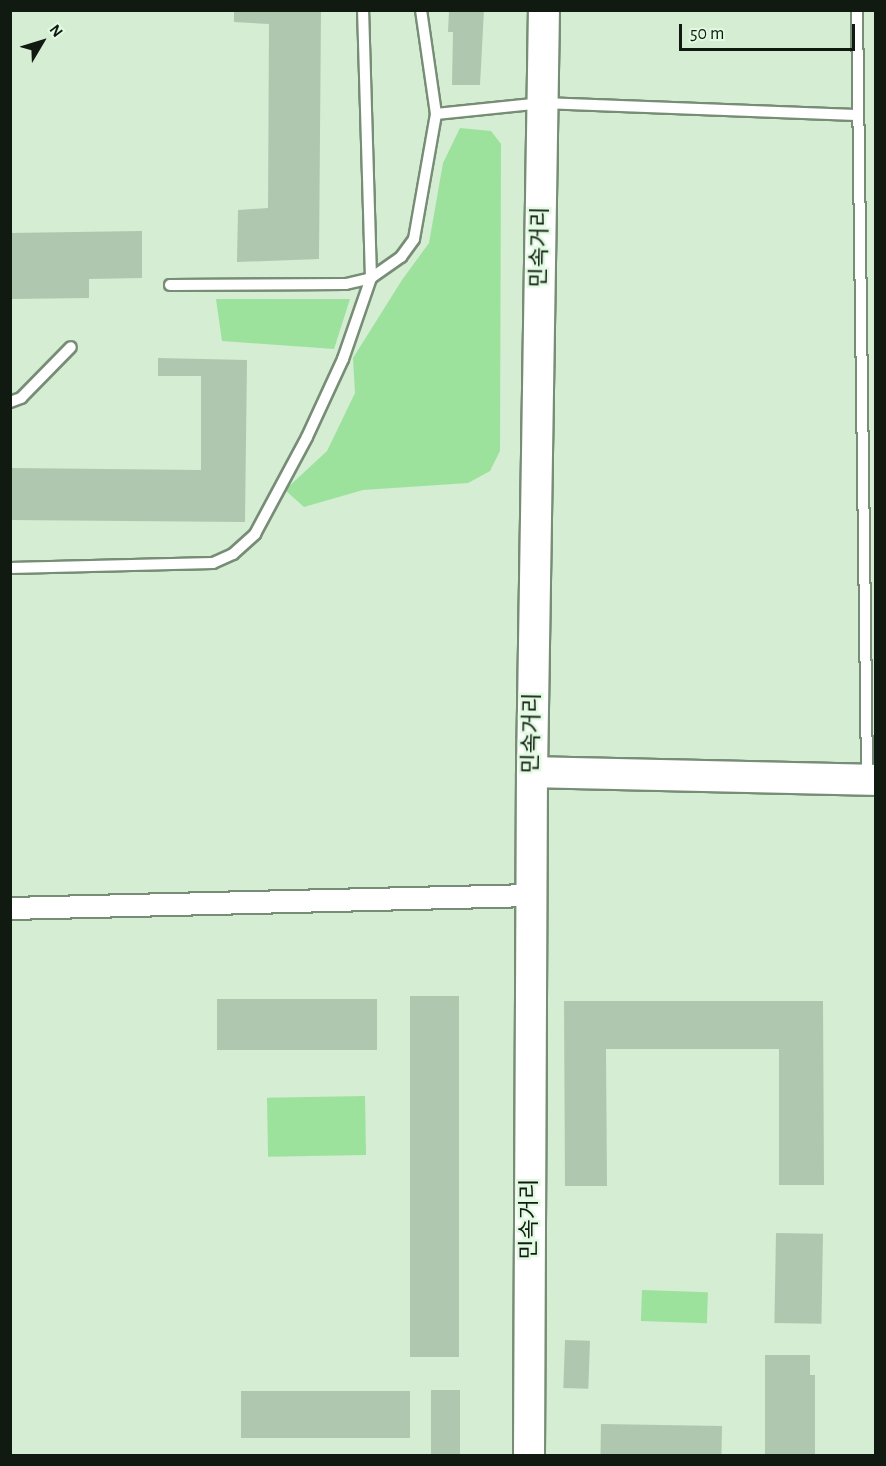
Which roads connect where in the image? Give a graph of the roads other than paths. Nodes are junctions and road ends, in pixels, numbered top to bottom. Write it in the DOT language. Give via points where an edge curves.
graph roads {
  1 [pos="363,10"];
  2 [pos="421,10"];
  3 [pos="544,10"];
  4 [pos="857,10"];
  5 [pos="542,103"];
  6 [pos="436,114"];
  7 [pos="856,115"];
  8 [pos="371,278"];
  9 [pos="170,285"];
  10 [pos="71,347"];
  11 [pos="10,402"];
  12 [pos="10,568"];
  13 [pos="531,772"];
  14 [pos="871,780"];
  15 [pos="531,895"];
  16 [pos="10,908"];
  17 [pos="529,1455"];
  1 -- 8 [label="lane"];
  2 -- 6 [label="lane"];
  3 -- 5 [label="street, 민속거리"];
  4 -- 7 [label="lane"];
  5 -- 6 [label="lane"];
  5 -- 7 [label="lane"];
  5 -- 13 [label="street, 민속거리"];
  6 -- 8 [label="lane" via="414,239 401,257"];
  7 -- 14 [label="lane"];
  8 -- 9 [label="lane" via="346,284"];
  8 -- 12 [label="lane" via="343,359 307,437 255,534 233,554 213,563"];
  10 -- 11 [label="lane" via="21,398"];
  13 -- 14 [label="street"];
  13 -- 15 [label="street, 민속거리"];
  15 -- 16 [label="street"];
  15 -- 17 [label="street, 민속거리"];
}
